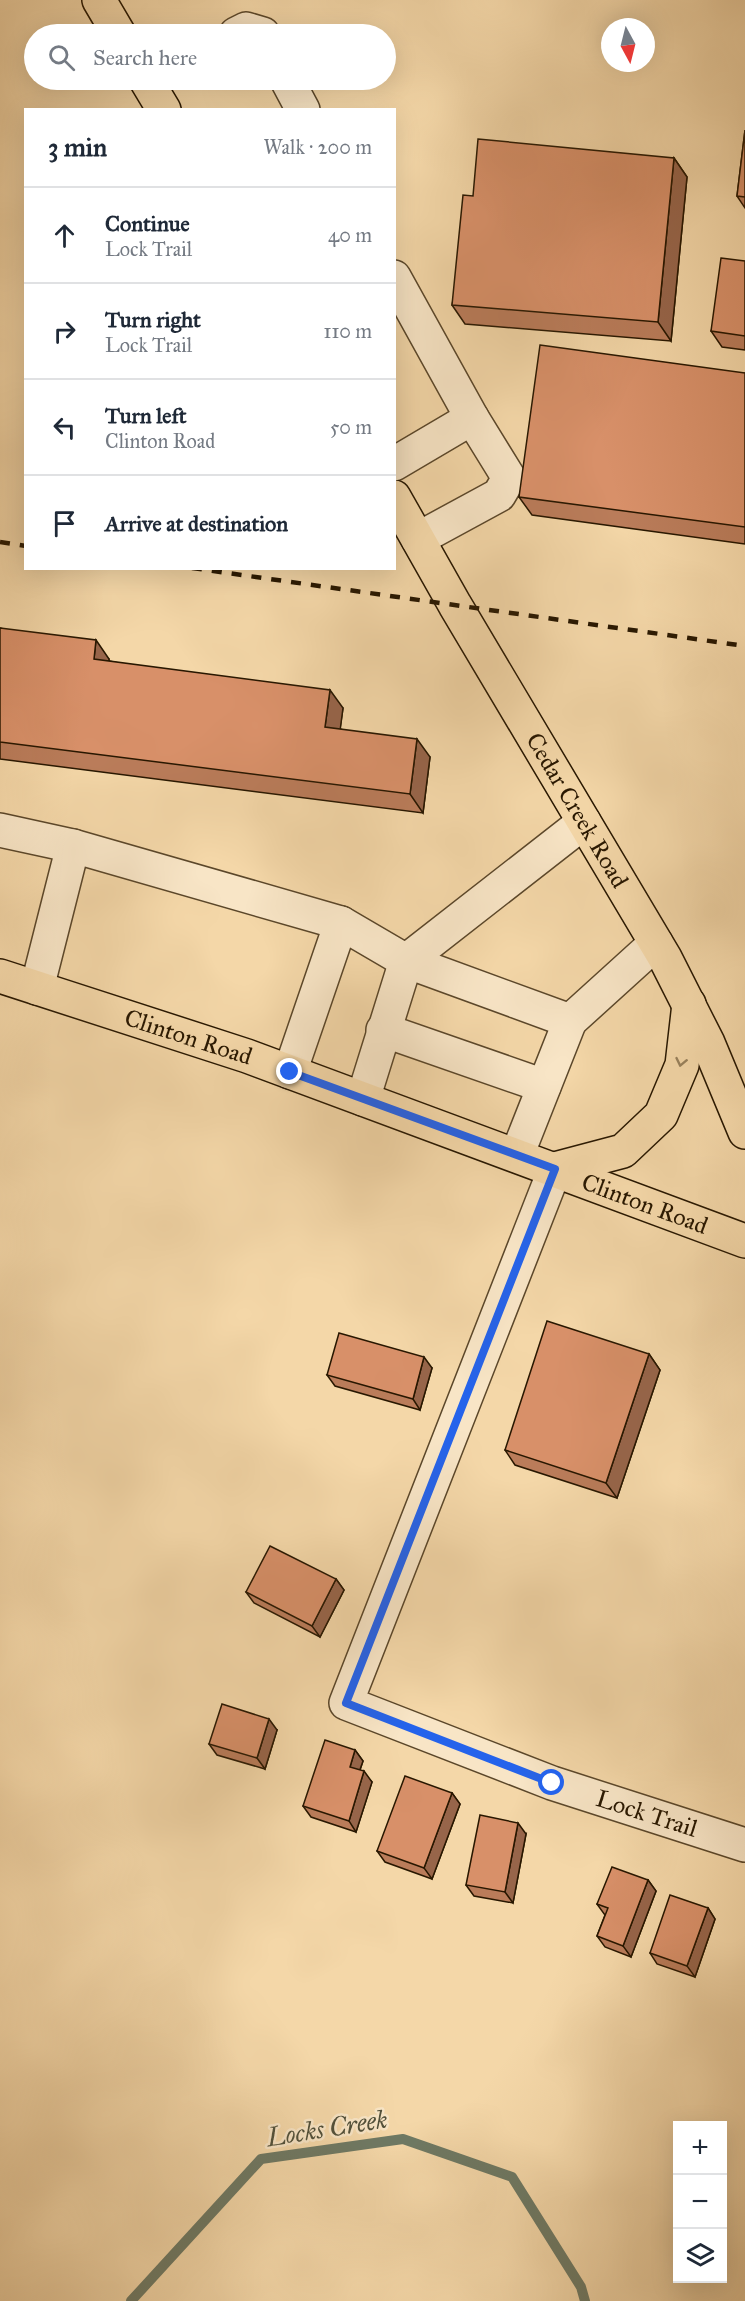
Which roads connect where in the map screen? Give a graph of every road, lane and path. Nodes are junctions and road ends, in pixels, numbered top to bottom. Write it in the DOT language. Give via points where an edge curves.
graph roads {
  1 [pos="99,0"];
  2 [pos="113,24"];
  3 [pos="153,90"];
  4 [pos="163,108"];
  5 [pos="396,285"];
  6 [pos="406,324"];
  7 [pos="472,418"];
  8 [pos="396,463"];
  9 [pos="396,500"];
  10 [pos="418,539"];
  11 [pos="584,822"];
  12 [pos="0,830"];
  13 [pos="73,846"];
  14 [pos="341,923"];
  15 [pos="656,943"];
  16 [pos="406,961"];
  17 [pos="0,976"];
  18 [pos="37,988"];
  19 [pos="688,1004"];
  20 [pos="570,1022"];
  21 [pos="383,1030"];
  22 [pos="290,1072"];
  23 [pos="544,1086"];
  24 [pos="363,1099"];
  25 [pos="745,1132"];
  26 [pos="517,1155"];
  27 [pos="555,1169"];
  28 [pos="745,1241"];
  29 [pos="745,1845"];
  1 -- 2 [label="main road"];
  3 -- 4 [label="main road"];
  5 -- 6 [label="street"];
  6 -- 7 [label="street"];
  7 -- 8 [label="street"];
  7 -- 10 [label="street" via="509,478 499,495"];
  9 -- 10 [label="main road, Cedar Creek Road"];
  10 -- 11 [label="main road, Cedar Creek Road"];
  11 -- 15 [label="main road, Cedar Creek Road"];
  11 -- 16 [label="street"];
  12 -- 13 [label="street"];
  13 -- 14 [label="street"];
  13 -- 18 [label="street"];
  14 -- 16 [label="street"];
  14 -- 22 [label="street"];
  15 -- 19 [label="main road, Cedar Creek Road"];
  15 -- 20 [label="street"];
  16 -- 20 [label="street"];
  16 -- 21 [label="street"];
  17 -- 18 [label="main road, Clinton Road"];
  18 -- 22 [label="main road, Clinton Road"];
  19 -- 25 [label="main road, Cedar Creek Road"];
  19 -- 27 [label="main road, one-way" via="682,1065 661,1115 623,1151"];
  20 -- 23 [label="street"];
  21 -- 23 [label="street"];
  21 -- 24 [label="street"];
  22 -- 24 [label="main road, Clinton Road"];
  23 -- 26 [label="street"];
  24 -- 26 [label="main road, Clinton Road"];
  26 -- 27 [label="main road, Clinton Road"];
  27 -- 28 [label="main road, Clinton Road"];
  27 -- 29 [label="street, Lock Trail" via="346,1703 552,1783"];
}
